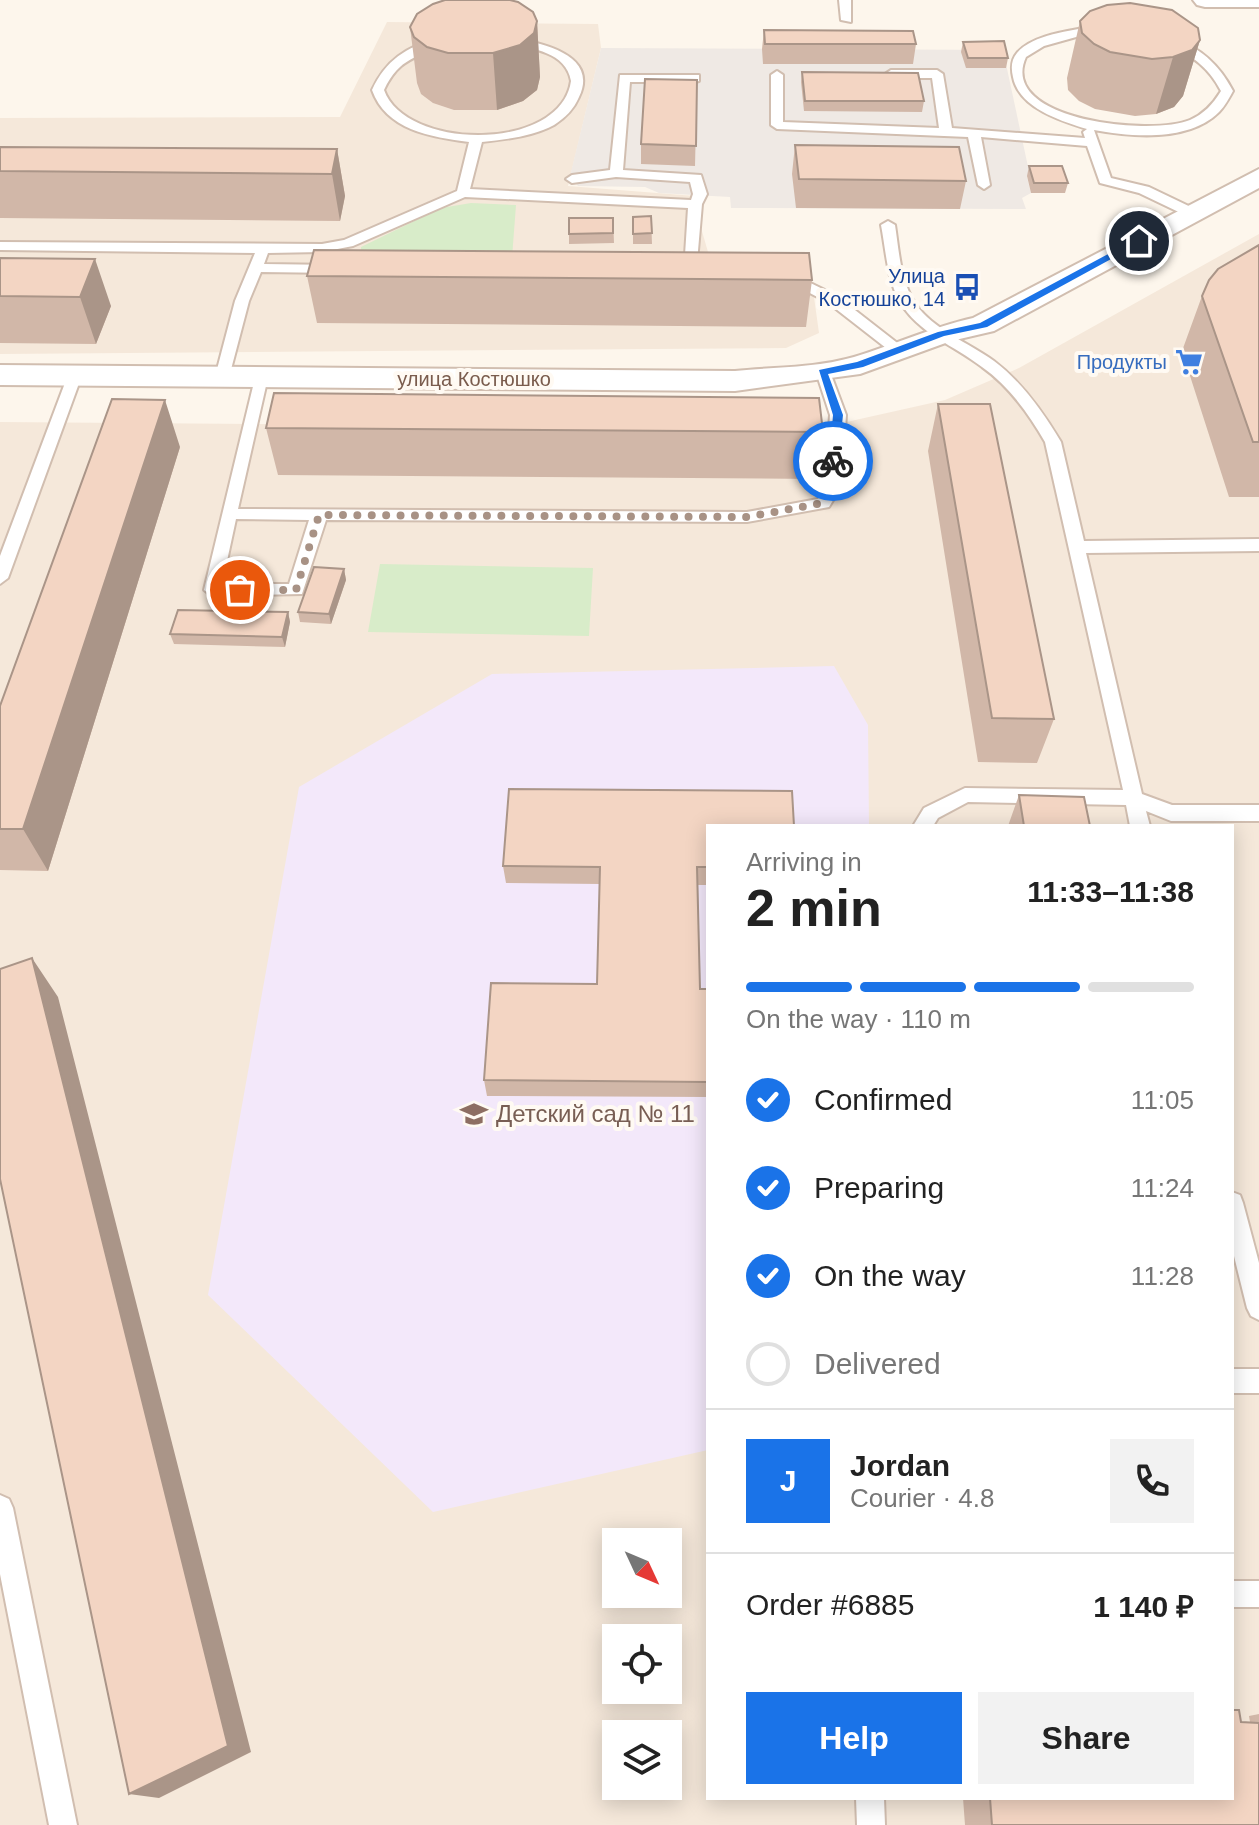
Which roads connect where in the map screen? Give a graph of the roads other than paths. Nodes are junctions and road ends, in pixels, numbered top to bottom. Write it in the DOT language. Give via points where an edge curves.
graph roads {
  1 [pos="845,0"];
  2 [pos="1205,0"];
  3 [pos="1259,0"];
  4 [pos="847,20"];
  5 [pos="493,38"];
  6 [pos="446,41"];
  7 [pos="880,74"];
  8 [pos="777,75"];
  9 [pos="695,78"];
  10 [pos="1087,125"];
  11 [pos="946,132"];
  12 [pos="974,133"];
  13 [pos="476,139"];
  14 [pos="1092,143"];
  15 [pos="1259,150"];
  16 [pos="616,173"];
  17 [pos="1259,177"];
  18 [pos="572,179"];
  19 [pos="984,185"];
  20 [pos="463,193"];
  21 [pos="1165,199"];
  22 [pos="695,204"];
  23 [pos="1192,213"];
  24 [pos="888,225"];
  25 [pos="0,246"];
  26 [pos="263,249"];
  27 [pos="256,268"];
  28 [pos="348,269"];
  29 [pos="689,271"];
  30 [pos="768,272"];
  31 [pos="942,334"];
  32 [pos="900,352"];
  33 [pos="823,372"];
  34 [pos="0,375"];
  35 [pos="75,375"];
  36 [pos="222,377"];
  37 [pos="261,377"];
  38 [pos="229,514"];
  39 [pos="319,515"];
  40 [pos="1259,545"];
  41 [pos="1077,547"];
  42 [pos="0,578"];
  43 [pos="1133,798"];
  44 [pos="1259,813"];
  45 [pos="924,824"];
  46 [pos="1140,824"];
  47 [pos="1234,1211"];
  48 [pos="1259,1308"];
  49 [pos="1234,1381"];
  50 [pos="1259,1381"];
  51 [pos="0,1508"];
  52 [pos="1234,1594"];
  53 [pos="1259,1594"];
  54 [pos="870,1800"];
  55 [pos="63,1825"];
  56 [pos="871,1825"];
  1 -- 4 [label="lane"];
  2 -- 3 [label="street"];
  5 -- 13 [label="lane" via="538,46 563,57 576,71 578,89 569,108 548,123"];
  6 -- 13 [label="lane" via="404,54 386,70 378,90 387,108 408,122"];
  7 -- 11 [label="lane" via="937,74"];
  8 -- 11 [label="lane" via="777,125"];
  9 -- 16 [label="lane" via="624,78"];
  10 -- 10 [label="lane" via="1045,108 1021,87 1022,53 1094,29 1141,33 1189,48 1220,71 1227,91 1222,106 1200,122 1157,132"];
  10 -- 14 [label="lane"];
  11 -- 12 [label="lane"];
  12 -- 14 [label="lane"];
  12 -- 19 [label="lane"];
  13 -- 20 [label="lane"];
  14 -- 21 [label="lane" via="1105,180"];
  15 -- 21 [label="street, улица Костюшко"];
  16 -- 18 [label="lane"];
  16 -- 22 [label="lane" via="696,178 700,194"];
  17 -- 23 [label="street, улица Костюшко"];
  20 -- 22 [label="lane"];
  20 -- 26 [label="lane" via="348,243"];
  21 -- 23 [label="lane"];
  21 -- 31 [label="street, улица Костюшко" via="958,308"];
  22 -- 29 [label="lane"];
  23 -- 31 [label="street, улица Костюшко" via="983,325"];
  24 -- 31 [label="lane" via="902,293"];
  25 -- 26 [label="lane"];
  26 -- 27 [label="lane"];
  27 -- 28 [label="lane"];
  27 -- 36 [label="lane"];
  30 -- 32 [label="lane" via="781,273 832,299"];
  31 -- 32 [label="street, улица Костюшко"];
  31 -- 41 [label="lane" via="991,366 1039,417 1053,442"];
  32 -- 33 [label="street, улица Костюшко"];
  33 -- 37 [label="street, улица Костюшко" via="735,381"];
  33 -- 39 [label="lane" via="838,415 833,487 823,503 747,517"];
  34 -- 35 [label="street, улица Костюшко"];
  35 -- 36 [label="street, улица Костюшко"];
  35 -- 42 [label="lane"];
  36 -- 37 [label="street, улица Костюшко"];
  37 -- 38 [label="lane"];
  38 -- 39 [label="lane"];
  38 -- 39 [label="lane" via="212,590 296,590"];
  40 -- 41 [label="lane"];
  41 -- 43 [label="lane"];
  43 -- 44 [label="lane" via="1171,813"];
  43 -- 45 [label="lane" via="965,795 931,813"];
  43 -- 46 [label="lane"];
  47 -- 48 [label="lane"];
  49 -- 50 [label="lane"];
  51 -- 55 [label="lane"];
  52 -- 53 [label="lane"];
  54 -- 56 [label="lane"];
}
